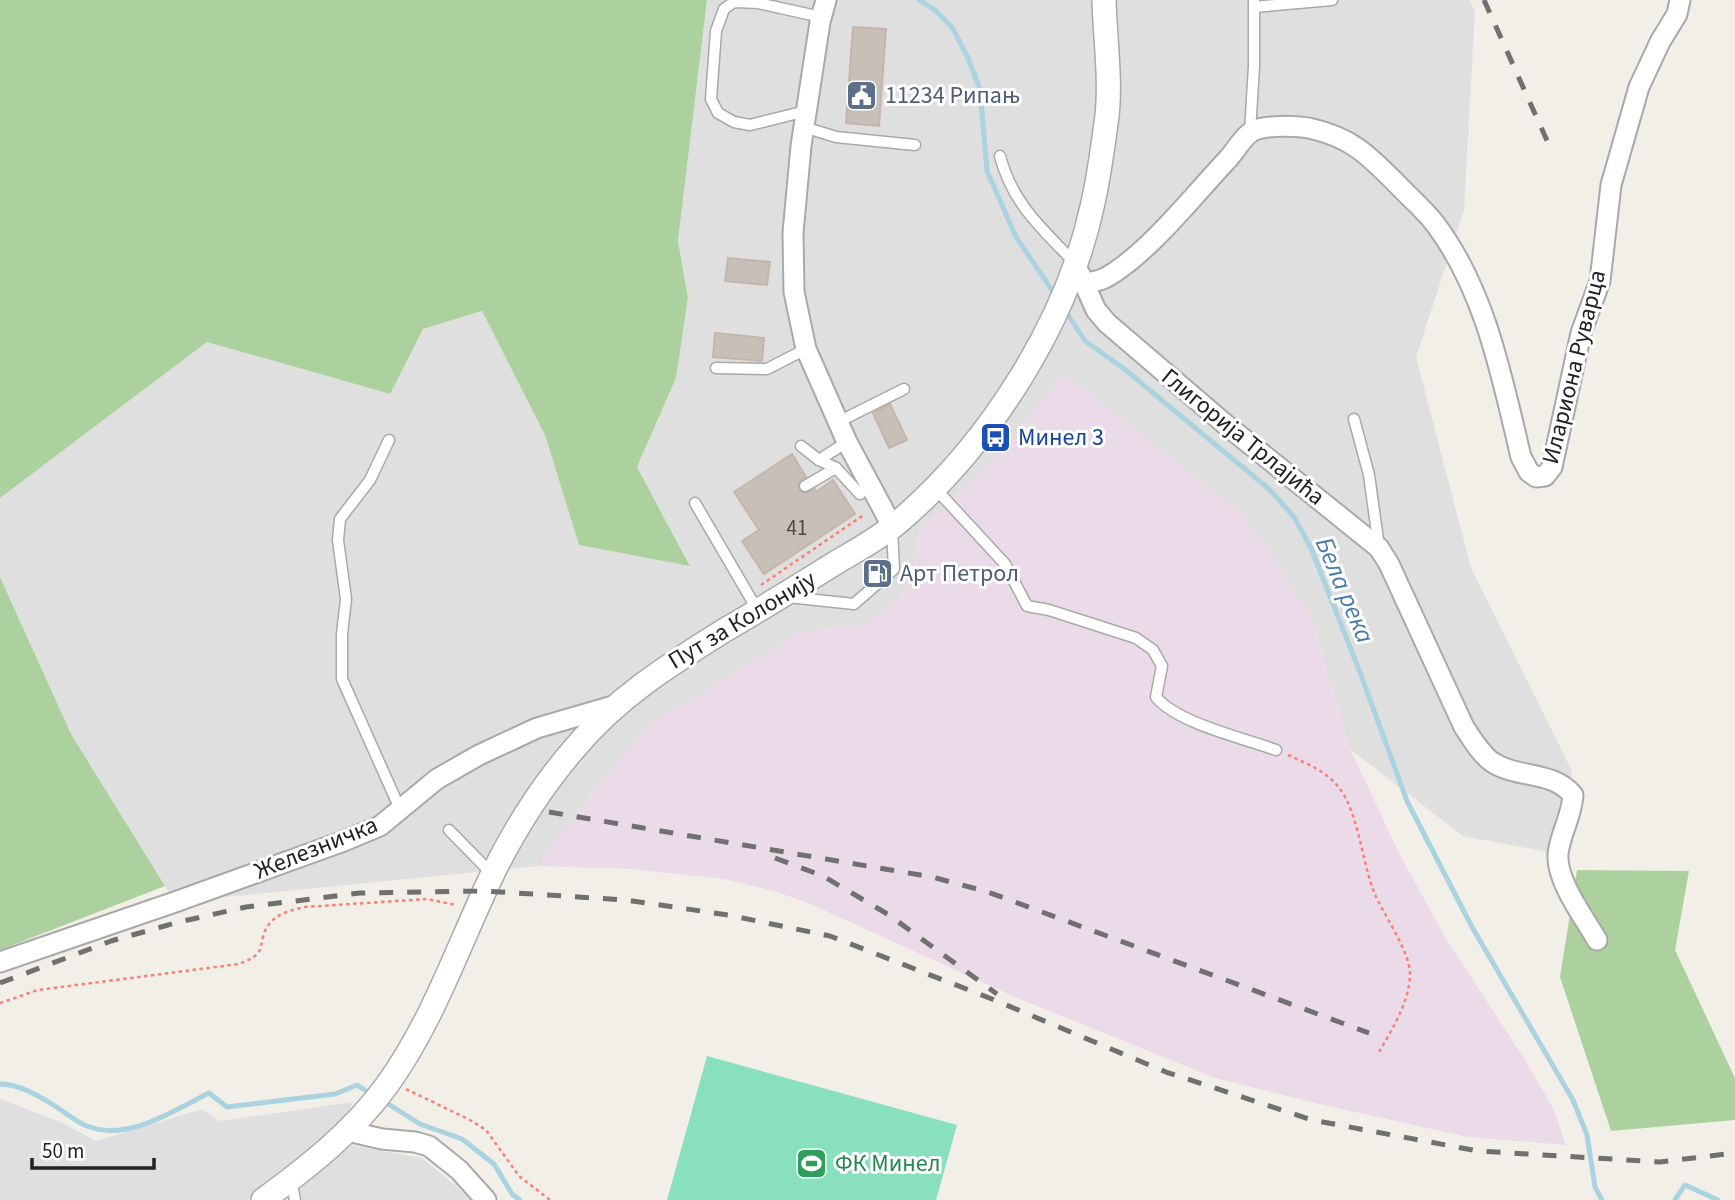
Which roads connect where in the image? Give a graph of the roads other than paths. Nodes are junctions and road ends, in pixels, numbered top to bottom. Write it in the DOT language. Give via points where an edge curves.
graph roads {
  1 [pos="1104,0"];
  2 [pos="1332,0"];
  3 [pos="1680,0"];
  4 [pos="1254,3"];
  5 [pos="823,9"];
  6 [pos="805,119"];
  7 [pos="1250,132"];
  8 [pos="915,145"];
  9 [pos="1000,156"];
  10 [pos="1075,278"];
  11 [pos="806,349"];
  12 [pos="716,368"];
  13 [pos="904,389"];
  14 [pos="1354,419"];
  15 [pos="838,422"];
  16 [pos="389,440"];
  17 [pos="847,442"];
  18 [pos="801,446"];
  19 [pos="819,460"];
  20 [pos="836,468"];
  21 [pos="805,486"];
  22 [pos="934,487"];
  23 [pos="860,494"];
  24 [pos="695,503"];
  25 [pos="892,526"];
  26 [pos="1379,548"];
  27 [pos="773,589"];
  28 [pos="758,611"];
  29 [pos="615,705"];
  30 [pos="1276,750"];
  31 [pos="400,809"];
  32 [pos="449,830"];
  33 [pos="493,875"];
  34 [pos="1597,940"];
  35 [pos="0,962"];
  36 [pos="347,1131"];
  37 [pos="293,1190"];
  38 [pos="263,1200"];
  39 [pos="486,1200"];
  1 -- 10 [label="street, Пут за Колонију" via="1107,112"];
  2 -- 4 [label="lane"];
  3 -- 7 [label="street, Илариона Руварца" via="1639,87 1623,142 1611,185 1600,281 1581,333 1552,467 1545,476 1529,472 1521,457 1479,304 1453,249 1434,222 1360,149 1335,134 1303,127"];
  4 -- 7 [label="lane"];
  5 -- 6 [label="street"];
  5 -- 6 [label="lane" via="734,2 724,9 716,32 711,99 718,113 750,125"];
  6 -- 8 [label="lane" via="835,137"];
  6 -- 11 [label="street" via="793,233 794,292"];
  7 -- 10 [label="street" via="1122,267 1102,279"];
  9 -- 10 [label="lane" via="1019,202"];
  10 -- 22 [label="street, Пут за Колонију" via="1001,408"];
  10 -- 26 [label="street, Глигорија Трлајића" via="1107,324"];
  11 -- 12 [label="lane" via="766,369"];
  11 -- 15 [label="street"];
  13 -- 15 [label="lane"];
  14 -- 26 [label="lane" via="1369,475"];
  15 -- 17 [label="street"];
  16 -- 31 [label="lane" via="370,480 341,519 338,540 346,599 342,679"];
  17 -- 19 [label="lane"];
  17 -- 25 [label="street"];
  18 -- 19 [label="lane"];
  19 -- 20 [label="lane"];
  20 -- 21 [label="lane"];
  20 -- 23 [label="lane"];
  22 -- 25 [label="street, Пут за Колонију"];
  22 -- 30 [label="lane" via="1005,564 1027,606 1136,638 1153,650 1161,666 1156,697 1164,707"];
  24 -- 28 [label="lane"];
  25 -- 27 [label="street, Пут за Колонију"];
  25 -- 27 [label="lane" via="894,569 854,604"];
  26 -- 34 [label="street, Глигорија Трлајића" via="1479,750 1493,763 1553,779 1573,795 1558,854 1560,867 1568,891"];
  27 -- 28 [label="street, Пут за Колонију"];
  28 -- 29 [label="street, Пут за Колонију" via="657,672"];
  29 -- 31 [label="street, Железничка" via="537,728 479,754"];
  29 -- 33 [label="street, Пут за Колонију" via="539,794"];
  31 -- 35 [label="street, Железничка" via="380,826 344,841"];
  32 -- 33 [label="lane"];
  33 -- 36 [label="street, Пут за Колонију" via="448,978 387,1085"];
  36 -- 37 [label="street, Пут за Колонију"];
  36 -- 39 [label="street" via="429,1146"];
  37 -- 38 [label="street, Пут за Колонију"];
}
